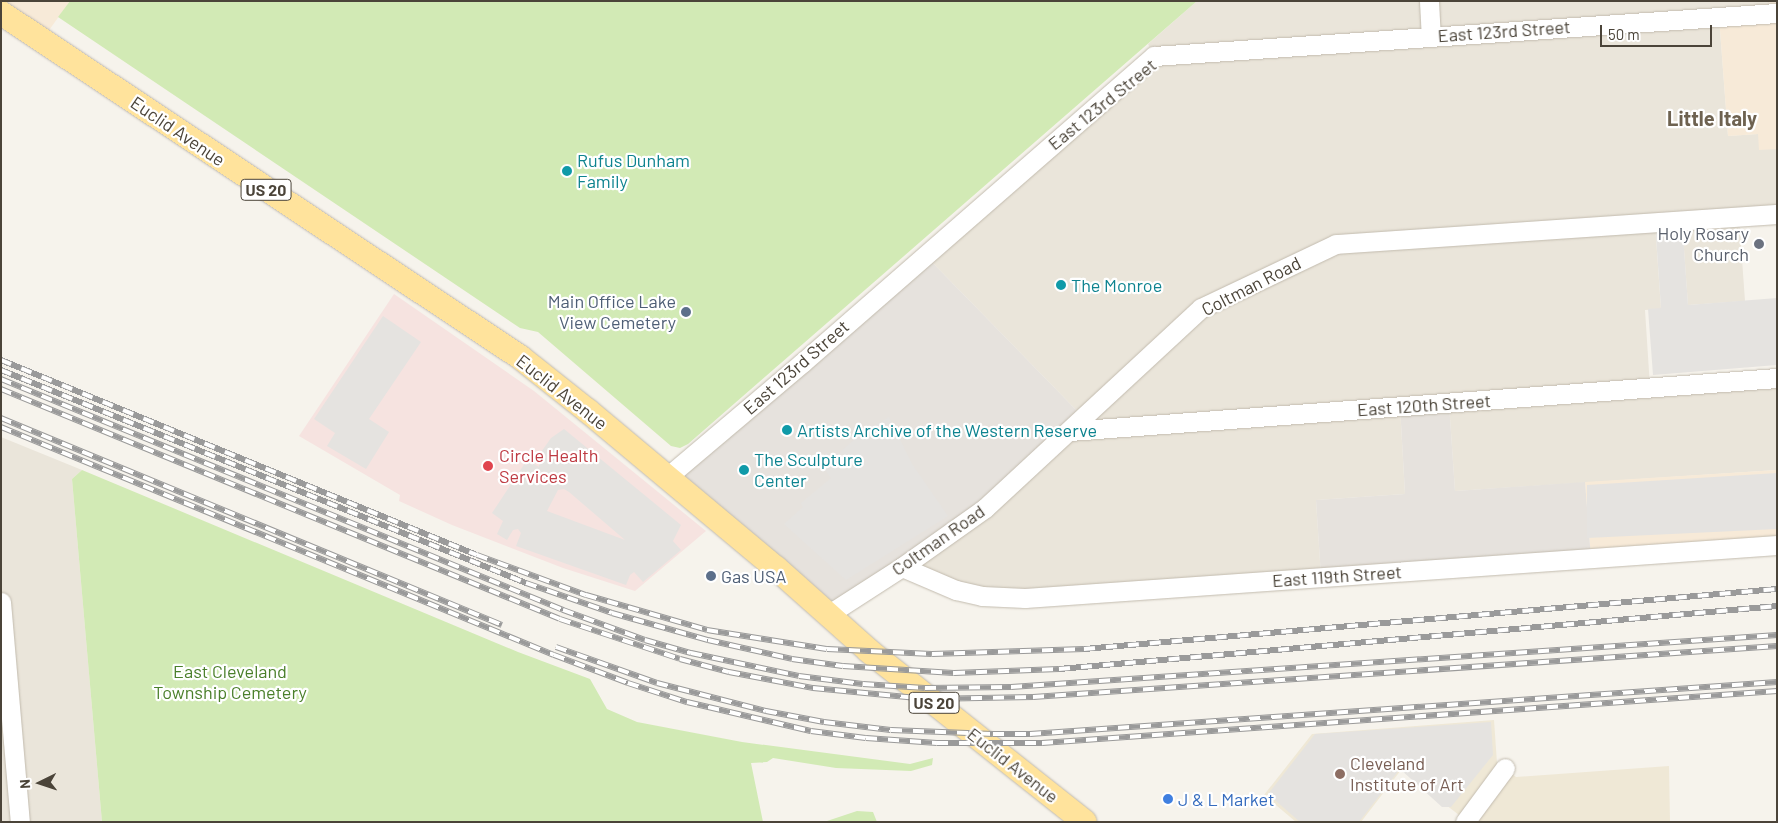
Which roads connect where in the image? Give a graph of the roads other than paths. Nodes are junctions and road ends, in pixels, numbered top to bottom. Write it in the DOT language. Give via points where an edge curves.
graph roads {
  1 [pos="1428,1"];
  2 [pos="1,13"];
  3 [pos="1777,13"];
  4 [pos="1431,36"];
  5 [pos="1777,214"];
  6 [pos="1777,378"];
  7 [pos="1070,431"];
  8 [pos="667,477"];
  9 [pos="1777,544"];
  10 [pos="902,567"];
  11 [pos="1,602"];
  12 [pos="829,614"];
  13 [pos="3,637"];
  14 [pos="1505,768"];
  15 [pos="20,822"];
  16 [pos="1085,822"];
  17 [pos="1465,822"];
  1 -- 4 [label="street"];
  2 -- 8 [label="main road, Euclid Avenue / US 20" via="520,357"];
  3 -- 4 [label="street, East 123rd Street"];
  4 -- 8 [label="street, East 123rd Street" via="1154,56"];
  5 -- 7 [label="street, Coltman Road" via="1336,244 1201,308"];
  6 -- 7 [label="street, East 120th Street"];
  7 -- 10 [label="street, Coltman Road" via="984,508"];
  8 -- 12 [label="main road, Euclid Avenue / US 20"];
  9 -- 10 [label="street, East 119th Street" via="1025,598 982,596 956,590"];
  10 -- 12 [label="street, Coltman Road"];
  11 -- 13 [label="street"];
  12 -- 16 [label="main road, Euclid Avenue / US 20" via="869,651"];
  13 -- 15 [label="street"];
  14 -- 17 [label="street"];
}
